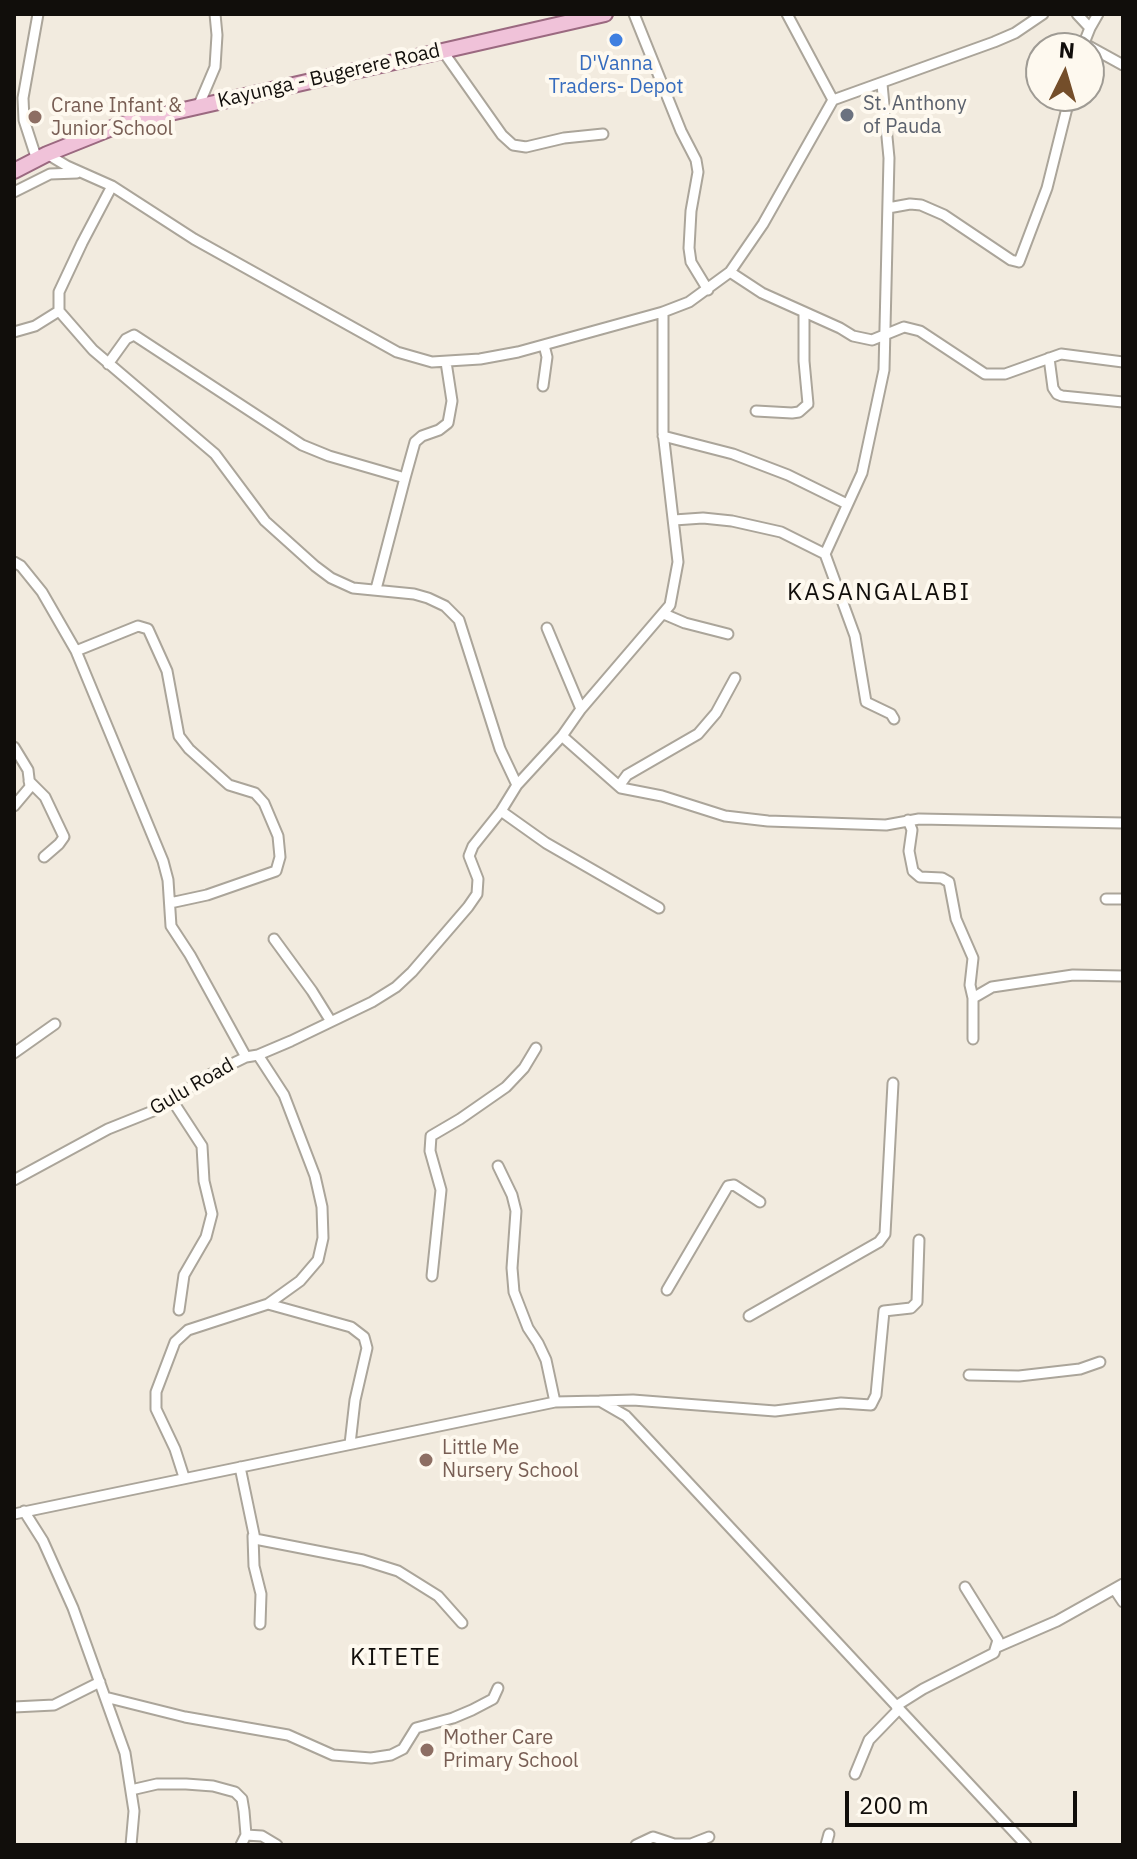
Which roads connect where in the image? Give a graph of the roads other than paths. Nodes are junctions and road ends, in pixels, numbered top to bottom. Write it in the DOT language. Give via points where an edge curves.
graph roads {
  1 [pos="38,14"];
  2 [pos="215,14"];
  3 [pos="605,14"];
  4 [pos="634,14"];
  5 [pos="787,14"];
  6 [pos="1043,14"];
  7 [pos="1077,14"];
  8 [pos="1098,14"];
  9 [pos="1090,28"];
  10 [pos="1088,32"];
  11 [pos="442,50"];
  12 [pos="14,79"];
  13 [pos="25,81"];
  14 [pos="882,84"];
  15 [pos="833,100"];
  16 [pos="198,107"];
  17 [pos="1066,112"];
  18 [pos="603,134"];
  19 [pos="42,157"];
  20 [pos="14,171"];
  21 [pos="80,173"];
  22 [pos="112,186"];
  23 [pos="14,192"];
  24 [pos="888,208"];
  25 [pos="730,272"];
  26 [pos="708,290"];
  27 [pos="59,311"];
  28 [pos="663,312"];
  29 [pos="804,312"];
  30 [pos="14,332"];
  31 [pos="886,334"];
  32 [pos="544,345"];
  33 [pos="1049,358"];
  34 [pos="446,362"];
  35 [pos="1123,362"];
  36 [pos="108,364"];
  37 [pos="543,386"];
  38 [pos="1123,402"];
  39 [pos="756,411"];
  40 [pos="663,436"];
  41 [pos="405,478"];
  42 [pos="847,504"];
  43 [pos="674,520"];
  44 [pos="825,554"];
  45 [pos="14,562"];
  46 [pos="376,589"];
  47 [pos="664,614"];
  48 [pos="547,628"];
  49 [pos="728,634"];
  50 [pos="76,651"];
  51 [pos="735,678"];
  52 [pos="581,709"];
  53 [pos="894,719"];
  54 [pos="562,736"];
  55 [pos="14,747"];
  56 [pos="29,781"];
  57 [pos="517,785"];
  58 [pos="619,786"];
  59 [pos="14,806"];
  60 [pos="501,811"];
  61 [pos="908,820"];
  62 [pos="1123,823"];
  63 [pos="44,857"];
  64 [pos="1106,899"];
  65 [pos="1123,899"];
  66 [pos="170,903"];
  67 [pos="659,908"];
  68 [pos="274,939"];
  69 [pos="1123,976"];
  70 [pos="973,998"];
  71 [pos="330,1020"];
  72 [pos="55,1024"];
  73 [pos="973,1039"];
  74 [pos="536,1048"];
  75 [pos="14,1053"];
  76 [pos="258,1055"];
  77 [pos="246,1057"];
  78 [pos="893,1083"];
  79 [pos="172,1100"];
  80 [pos="498,1166"];
  81 [pos="14,1180"];
  82 [pos="760,1202"];
  83 [pos="919,1240"];
  84 [pos="432,1276"];
  85 [pos="667,1290"];
  86 [pos="268,1304"];
  87 [pos="179,1310"];
  88 [pos="749,1316"];
  89 [pos="1100,1362"];
  90 [pos="969,1375"];
  91 [pos="600,1401"];
  92 [pos="555,1402"];
  93 [pos="350,1444"];
  94 [pos="240,1467"];
  95 [pos="184,1477"];
  96 [pos="19,1512"];
  97 [pos="253,1536"];
  98 [pos="965,1587"];
  99 [pos="1119,1587"];
  100 [pos="1123,1602"];
  101 [pos="462,1623"];
  102 [pos="260,1624"];
  103 [pos="997,1647"];
  104 [pos="100,1682"];
  105 [pos="498,1688"];
  106 [pos="105,1697"];
  107 [pos="14,1707"];
  108 [pos="898,1708"];
  109 [pos="855,1774"];
  110 [pos="131,1790"];
  111 [pos="246,1835"];
  112 [pos="709,1837"];
  113 [pos="131,1845"];
  114 [pos="241,1845"];
  115 [pos="277,1845"];
  116 [pos="636,1845"];
  117 [pos="1026,1845"];
  1 -- 13 [label="street"];
  2 -- 16 [label="street" via="215,67"];
  3 -- 11 [label="main road, Kayunga - Bugerere Road"];
  4 -- 26 [label="street" via="696,160 689,248"];
  5 -- 15 [label="street"];
  6 -- 14 [label="street" via="1015,33"];
  7 -- 9 [label="street"];
  8 -- 9 [label="street"];
  9 -- 10 [label="street"];
  11 -- 16 [label="main road, Kayunga - Bugerere Road"];
  11 -- 18 [label="street" via="513,145"];
  12 -- 13 [label="street"];
  13 -- 19 [label="street" via="24,120"];
  14 -- 15 [label="street"];
  14 -- 24 [label="street"];
  15 -- 25 [label="street"];
  16 -- 19 [label="main road, Kayunga - Bugerere Road" via="122,124"];
  17 -- 24 [label="street" via="1047,188 1019,262 921,205"];
  19 -- 20 [label="main road, Kayunga - Bugerere Road"];
  19 -- 21 [label="street"];
  21 -- 22 [label="street"];
  21 -- 23 [label="street" via="50,174"];
  22 -- 27 [label="street" via="59,292"];
  22 -- 34 [label="street" via="182,233 397,352"];
  24 -- 31 [label="street"];
  25 -- 26 [label="street"];
  25 -- 29 [label="street"];
  26 -- 28 [label="street"];
  27 -- 30 [label="street"];
  27 -- 36 [label="street"];
  28 -- 32 [label="street"];
  28 -- 40 [label="street"];
  29 -- 31 [label="street" via="853,336 872,340"];
  29 -- 39 [label="street" via="808,404 792,413"];
  31 -- 33 [label="street" via="904,327 920,331 985,374 1005,374"];
  31 -- 42 [label="street" via="884,370 862,473"];
  32 -- 34 [label="street"];
  32 -- 37 [label="street"];
  33 -- 35 [label="street" via="1076,354"];
  33 -- 38 [label="street" via="1057,394"];
  34 -- 41 [label="street" via="452,401 448,423 415,442"];
  36 -- 41 [label="street" via="134,335 302,445"];
  36 -- 46 [label="street" via="215,454 265,521 315,566 353,588"];
  40 -- 42 [label="street" via="733,454"];
  40 -- 43 [label="street"];
  41 -- 46 [label="street"];
  42 -- 44 [label="street"];
  43 -- 44 [label="street" via="732,521 781,532"];
  43 -- 47 [label="street" via="677,576"];
  44 -- 53 [label="street" via="855,636 866,702"];
  45 -- 50 [label="street" via="42,592"];
  46 -- 57 [label="street" via="428,598 459,620 500,749"];
  47 -- 49 [label="street"];
  47 -- 52 [label="street"];
  48 -- 52 [label="street"];
  50 -- 66 [label="street" via="163,861"];
  50 -- 66 [label="street" via="138,626 148,629 167,671 179,736 229,785 255,793 278,836 276,871"];
  51 -- 58 [label="street" via="698,734 627,775"];
  52 -- 54 [label="street"];
  54 -- 57 [label="street"];
  54 -- 58 [label="street"];
  55 -- 56 [label="street"];
  56 -- 59 [label="street"];
  56 -- 63 [label="street" via="45,797 64,837"];
  57 -- 60 [label="street"];
  58 -- 61 [label="street" via="739,818 886,825"];
  60 -- 67 [label="street"];
  60 -- 71 [label="street, Gulu Road" via="469,856 478,879 477,894 396,987"];
  61 -- 62 [label="street"];
  61 -- 70 [label="street" via="913,871 949,882 956,919 973,958"];
  64 -- 65 [label="street"];
  66 -- 77 [label="street" via="171,926"];
  68 -- 71 [label="street"];
  69 -- 70 [label="street" via="1037,978 992,987"];
  70 -- 73 [label="street"];
  71 -- 76 [label="street, Gulu Road"];
  72 -- 75 [label="street"];
  74 -- 84 [label="street" via="506,1087 431,1136 441,1190"];
  76 -- 77 [label="street, Gulu Road"];
  76 -- 86 [label="street" via="284,1095 322,1207 318,1260"];
  77 -- 79 [label="street, Gulu Road"];
  78 -- 88 [label="street" via="885,1234"];
  79 -- 81 [label="street, Gulu Road"];
  79 -- 87 [label="street" via="202,1146 212,1214 206,1237 184,1275"];
  80 -- 92 [label="street" via="516,1211 514,1292 546,1360"];
  82 -- 85 [label="street" via="728,1186"];
  83 -- 91 [label="street" via="917,1302 911,1308 884,1311 871,1405 775,1411"];
  86 -- 93 [label="street" via="351,1327 364,1337 367,1348"];
  86 -- 95 [label="street" via="197,1326 175,1342 156,1392 156,1409"];
  89 -- 90 [label="street" via="1031,1375"];
  91 -- 92 [label="street"];
  91 -- 108 [label="street" via="626,1416"];
  92 -- 93 [label="street"];
  93 -- 94 [label="street"];
  94 -- 95 [label="street"];
  94 -- 97 [label="street"];
  95 -- 96 [label="street"];
  96 -- 104 [label="street" via="43,1541"];
  97 -- 101 [label="street" via="398,1571 438,1596"];
  97 -- 102 [label="street"];
  98 -- 103 [label="street" via="994,1631"];
  99 -- 100 [label="street"];
  99 -- 103 [label="street"];
  103 -- 108 [label="street"];
  104 -- 106 [label="street"];
  104 -- 107 [label="street" via="54,1705"];
  105 -- 106 [label="street" via="493,1699 472,1710 416,1728 403,1749 371,1758 333,1755 288,1735"];
  106 -- 110 [label="street" via="125,1753"];
  108 -- 109 [label="street" via="869,1740"];
  108 -- 117 [label="street"];
  110 -- 111 [label="street" via="157,1784 227,1788 242,1799"];
  110 -- 113 [label="street"];
  111 -- 114 [label="street"];
  111 -- 115 [label="street"];
  112 -- 116 [label="street" via="691,1844 653,1837"];
}
